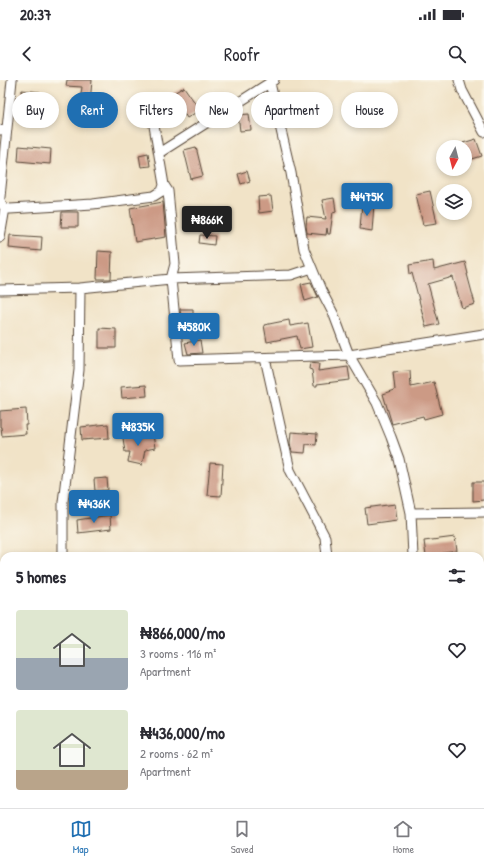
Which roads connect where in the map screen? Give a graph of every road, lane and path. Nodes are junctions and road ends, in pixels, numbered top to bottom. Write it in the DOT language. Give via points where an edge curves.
graph roads {
  1 [pos="12,80"];
  2 [pos="458,80"];
  3 [pos="272,81"];
  4 [pos="155,128"];
  5 [pos="3,129"];
  6 [pos="484,132"];
  7 [pos="159,153"];
  8 [pos="164,184"];
  9 [pos="0,198"];
  10 [pos="5,208"];
  11 [pos="1,224"];
  12 [pos="0,237"];
  13 [pos="312,268"];
  14 [pos="171,279"];
  15 [pos="80,288"];
  16 [pos="0,290"];
  17 [pos="484,334"];
  18 [pos="349,355"];
  19 [pos="265,358"];
  20 [pos="484,512"];
  21 [pos="411,513"];
  22 [pos="63,552"];
  23 [pos="327,552"];
  24 [pos="413,552"];
  1 -- 5 [label="street"];
  2 -- 6 [label="street"];
  3 -- 7 [label="street"];
  3 -- 13 [label="street" via="304,249"];
  4 -- 7 [label="street"];
  5 -- 9 [label="street"];
  7 -- 8 [label="street"];
  8 -- 10 [label="street" via="162,191 154,196 93,204"];
  8 -- 14 [label="street" via="168,191 175,264"];
  9 -- 10 [label="street"];
  10 -- 11 [label="street"];
  11 -- 12 [label="street"];
  13 -- 14 [label="street" via="291,275"];
  13 -- 18 [label="street"];
  14 -- 15 [label="street"];
  14 -- 19 [label="street" via="179,360"];
  15 -- 16 [label="street"];
  15 -- 22 [label="street" via="79,370 63,502"];
  17 -- 18 [label="street"];
  18 -- 19 [label="street"];
  18 -- 21 [label="street" via="377,403 391,437"];
  19 -- 23 [label="street" via="290,470 325,537"];
  20 -- 21 [label="street"];
  21 -- 24 [label="street"];
}
